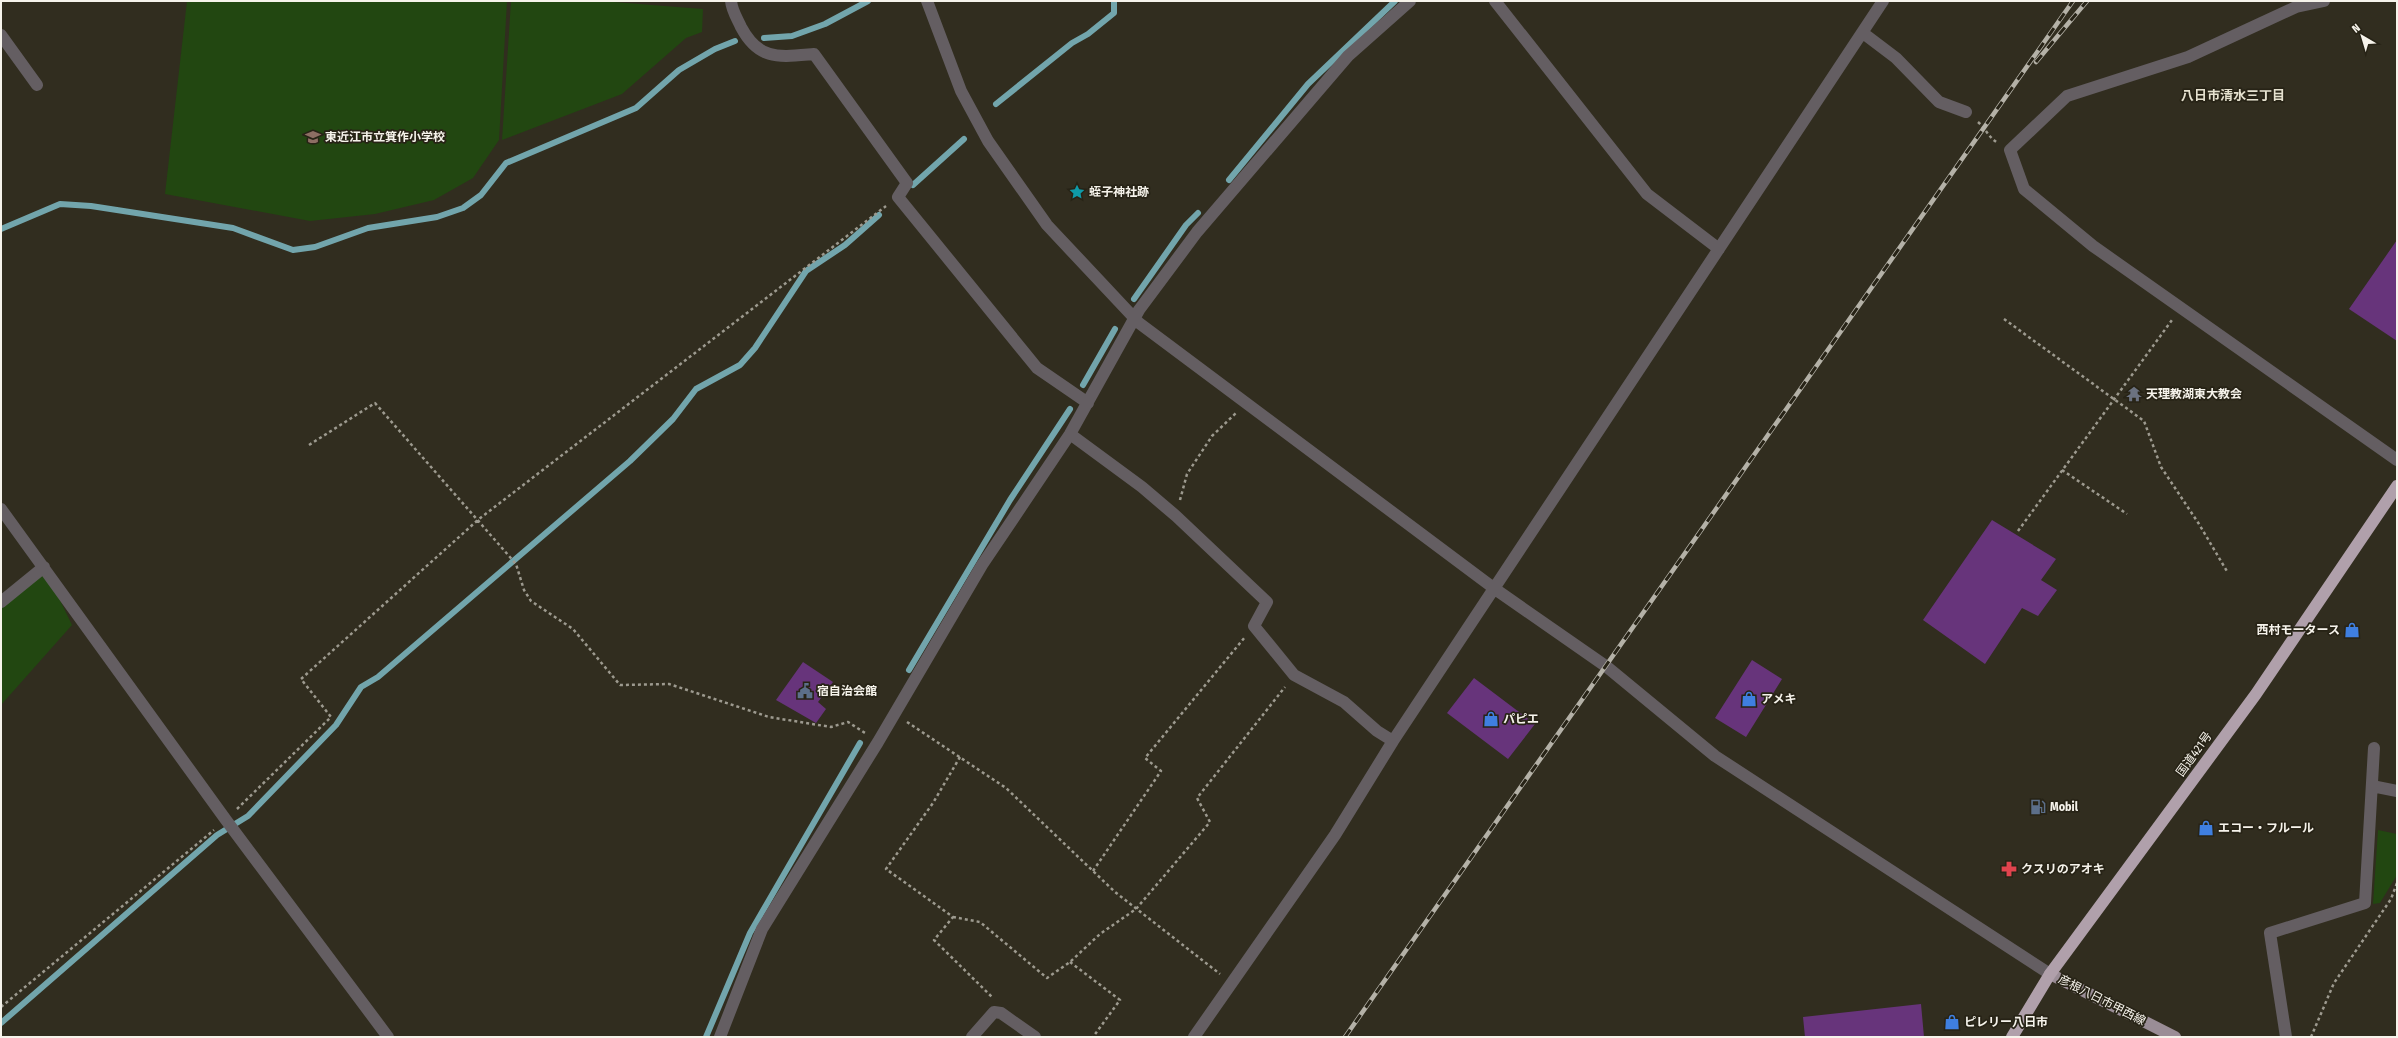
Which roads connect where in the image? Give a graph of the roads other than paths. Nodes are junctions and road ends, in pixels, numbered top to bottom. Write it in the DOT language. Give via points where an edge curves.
graph roads {
  1 [pos="731,1"];
  2 [pos="927,1"];
  3 [pos="1410,1"];
  4 [pos="1495,1"];
  5 [pos="1883,1"];
  6 [pos="2324,1"];
  7 [pos="1863,33"];
  8 [pos="1,35"];
  9 [pos="37,85"];
  10 [pos="1966,112"];
  11 [pos="1719,249"];
  12 [pos="1134,319"];
  13 [pos="1088,403"];
  14 [pos="1070,434"];
  15 [pos="2397,460"];
  16 [pos="2397,486"];
  17 [pos="1,509"];
  18 [pos="44,567"];
  19 [pos="1495,588"];
  20 [pos="1,602"];
  21 [pos="1393,741"];
  22 [pos="2374,748"];
  23 [pos="2372,786"];
  24 [pos="2397,791"];
  25 [pos="2050,974"];
  26 [pos="388,1037"];
  27 [pos="720,1037"];
  28 [pos="972,1037"];
  29 [pos="1034,1037"];
  30 [pos="1194,1037"];
  31 [pos="2012,1037"];
  32 [pos="2175,1037"];
  33 [pos="2286,1037"];
  1 -- 13 [label="street" via="731,8 750,42 762,52 784,56 814,54 907,183 898,197 1037,368"];
  2 -- 12 [label="street" via="961,91 988,140 1047,225"];
  3 -- 12 [label="street" via="1348,56 1198,232"];
  4 -- 11 [label="street" via="1647,194"];
  5 -- 7 [label="street"];
  6 -- 15 [label="street" via="2296,7 2188,57 2067,96 2010,150 2024,189 2093,246"];
  7 -- 10 [label="street" via="1896,58 1939,102"];
  7 -- 11 [label="street"];
  8 -- 9 [label="street"];
  11 -- 19 [label="street"];
  12 -- 13 [label="street"];
  12 -- 19 [label="street"];
  13 -- 14 [label="street"];
  14 -- 21 [label="street" via="1142,487 1267,602 1254,626 1294,675 1344,702 1376,732"];
  14 -- 27 [label="street" via="982,565 895,714 762,929"];
  16 -- 25 [label="highway, 国道421号" via="2256,694"];
  17 -- 18 [label="street"];
  18 -- 20 [label="street"];
  18 -- 26 [label="street" via="226,820"];
  19 -- 21 [label="street"];
  19 -- 25 [label="street" via="1607,667 1715,756"];
  21 -- 30 [label="street" via="1335,834"];
  22 -- 23 [label="street"];
  23 -- 24 [label="street"];
  23 -- 33 [label="street" via="2365,903 2270,933"];
  25 -- 31 [label="highway, 国道421号"];
  25 -- 32 [label="main road, 彦根八日市甲西線"];
  28 -- 29 [label="street" via="994,1012 1001,1013"];
}
